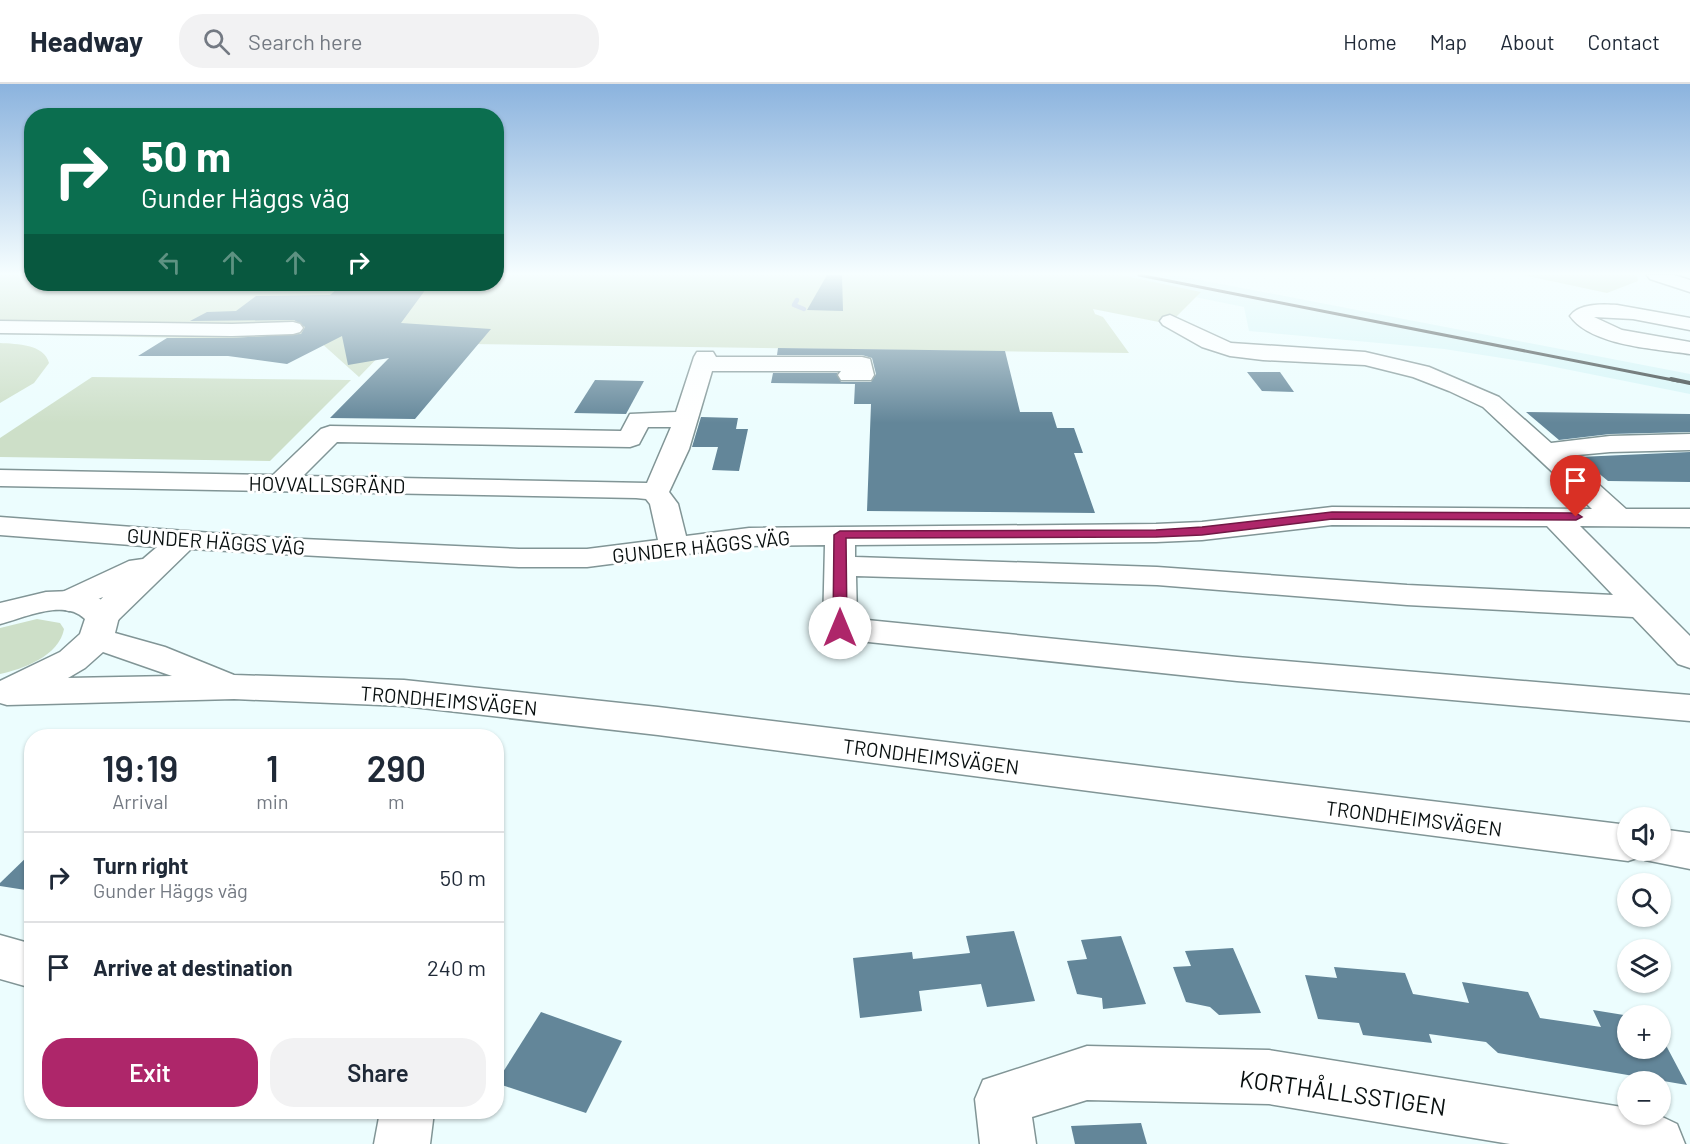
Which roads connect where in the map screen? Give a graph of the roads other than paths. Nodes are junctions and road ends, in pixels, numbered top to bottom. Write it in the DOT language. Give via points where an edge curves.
graph roads {
  1 [pos="1177,324"];
  2 [pos="1591,324"];
  3 [pos="0,327"];
  4 [pos="293,328"];
  5 [pos="1690,348"];
  6 [pos="702,364"];
  7 [pos="773,374"];
  8 [pos="849,375"];
  9 [pos="684,420"];
  10 [pos="1690,442"];
  11 [pos="1546,451"];
  12 [pos="0,478"];
  13 [pos="280,483"];
  14 [pos="655,492"];
  15 [pos="1690,501"];
  16 [pos="1612,510"];
  17 [pos="1555,517"];
  18 [pos="1690,518"];
  19 [pos="0,526"];
  20 [pos="674,546"];
  21 [pos="174,548"];
  22 [pos="840,550"];
  23 [pos="0,601"];
  24 [pos="55,602"];
  25 [pos="1644,608"];
  26 [pos="0,614"];
  27 [pos="99,628"];
  28 [pos="1690,656"];
  29 [pos="234,687"];
  30 [pos="4,692"];
  31 [pos="1690,708"];
  32 [pos="1617,842"];
  33 [pos="1671,848"];
  34 [pos="1690,851"];
  35 [pos="0,957"];
  36 [pos="24,964"];
  37 [pos="406,1119"];
  38 [pos="402,1144"];
  39 [pos="1008,1144"];
  40 [pos="1657,1144"];
  1 -- 11 [label="street" via="1214,344 1237,350 1351,356 1399,366 1491,402"];
  2 -- 5 [label="street" via="1614,334"];
  3 -- 4 [label="street"];
  6 -- 7 [label="street"];
  6 -- 8 [label="street" via="862,364 862,375"];
  6 -- 9 [label="street"];
  9 -- 13 [label="street" via="639,419 630,439 330,434"];
  9 -- 14 [label="street" via="661,486"];
  10 -- 11 [label="street"];
  11 -- 16 [label="street"];
  12 -- 13 [label="street, HOVVALLSGRÄND"];
  13 -- 14 [label="street, HOVVALLSGRÄND"];
  14 -- 20 [label="street" via="664,504"];
  15 -- 16 [label="street"];
  16 -- 17 [label="street, GUNDER HÄGGS VÄG"];
  16 -- 18 [label="street, GUNDER HÄGGS VÄG"];
  17 -- 22 [label="street, GUNDER HÄGGS VÄG" via="1332,516 1202,531"];
  17 -- 25 [label="street"];
  19 -- 21 [label="street, GUNDER HÄGGS VÄG"];
  20 -- 21 [label="street, GUNDER HÄGGS VÄG" via="587,558"];
  20 -- 22 [label="street, GUNDER HÄGGS VÄG" via="749,537"];
  21 -- 24 [label="street"];
  21 -- 27 [label="street"];
  22 -- 25 [label="street" via="1407,595"];
  22 -- 31 [label="street" via="840,628 1249,670"];
  23 -- 24 [label="street"];
  24 -- 26 [label="street"];
  24 -- 27 [label="street, TRONDHEIMSVÄGEN" via="91,606"];
  25 -- 28 [label="street"];
  27 -- 29 [label="street, TRONDHEIMSVÄGEN" via="153,655"];
  27 -- 30 [label="street" via="61,669"];
  29 -- 30 [label="street, TRONDHEIMSVÄGEN"];
  29 -- 32 [label="street, TRONDHEIMSVÄGEN" via="404,693"];
  33 -- 34 [label="street"];
  35 -- 36 [label="street"];
  37 -- 38 [label="street"];
  39 -- 40 [label="street, KORTHÅLLSSTIGEN" via="1002,1099 1087,1073 1269,1077 1648,1139"];
}
